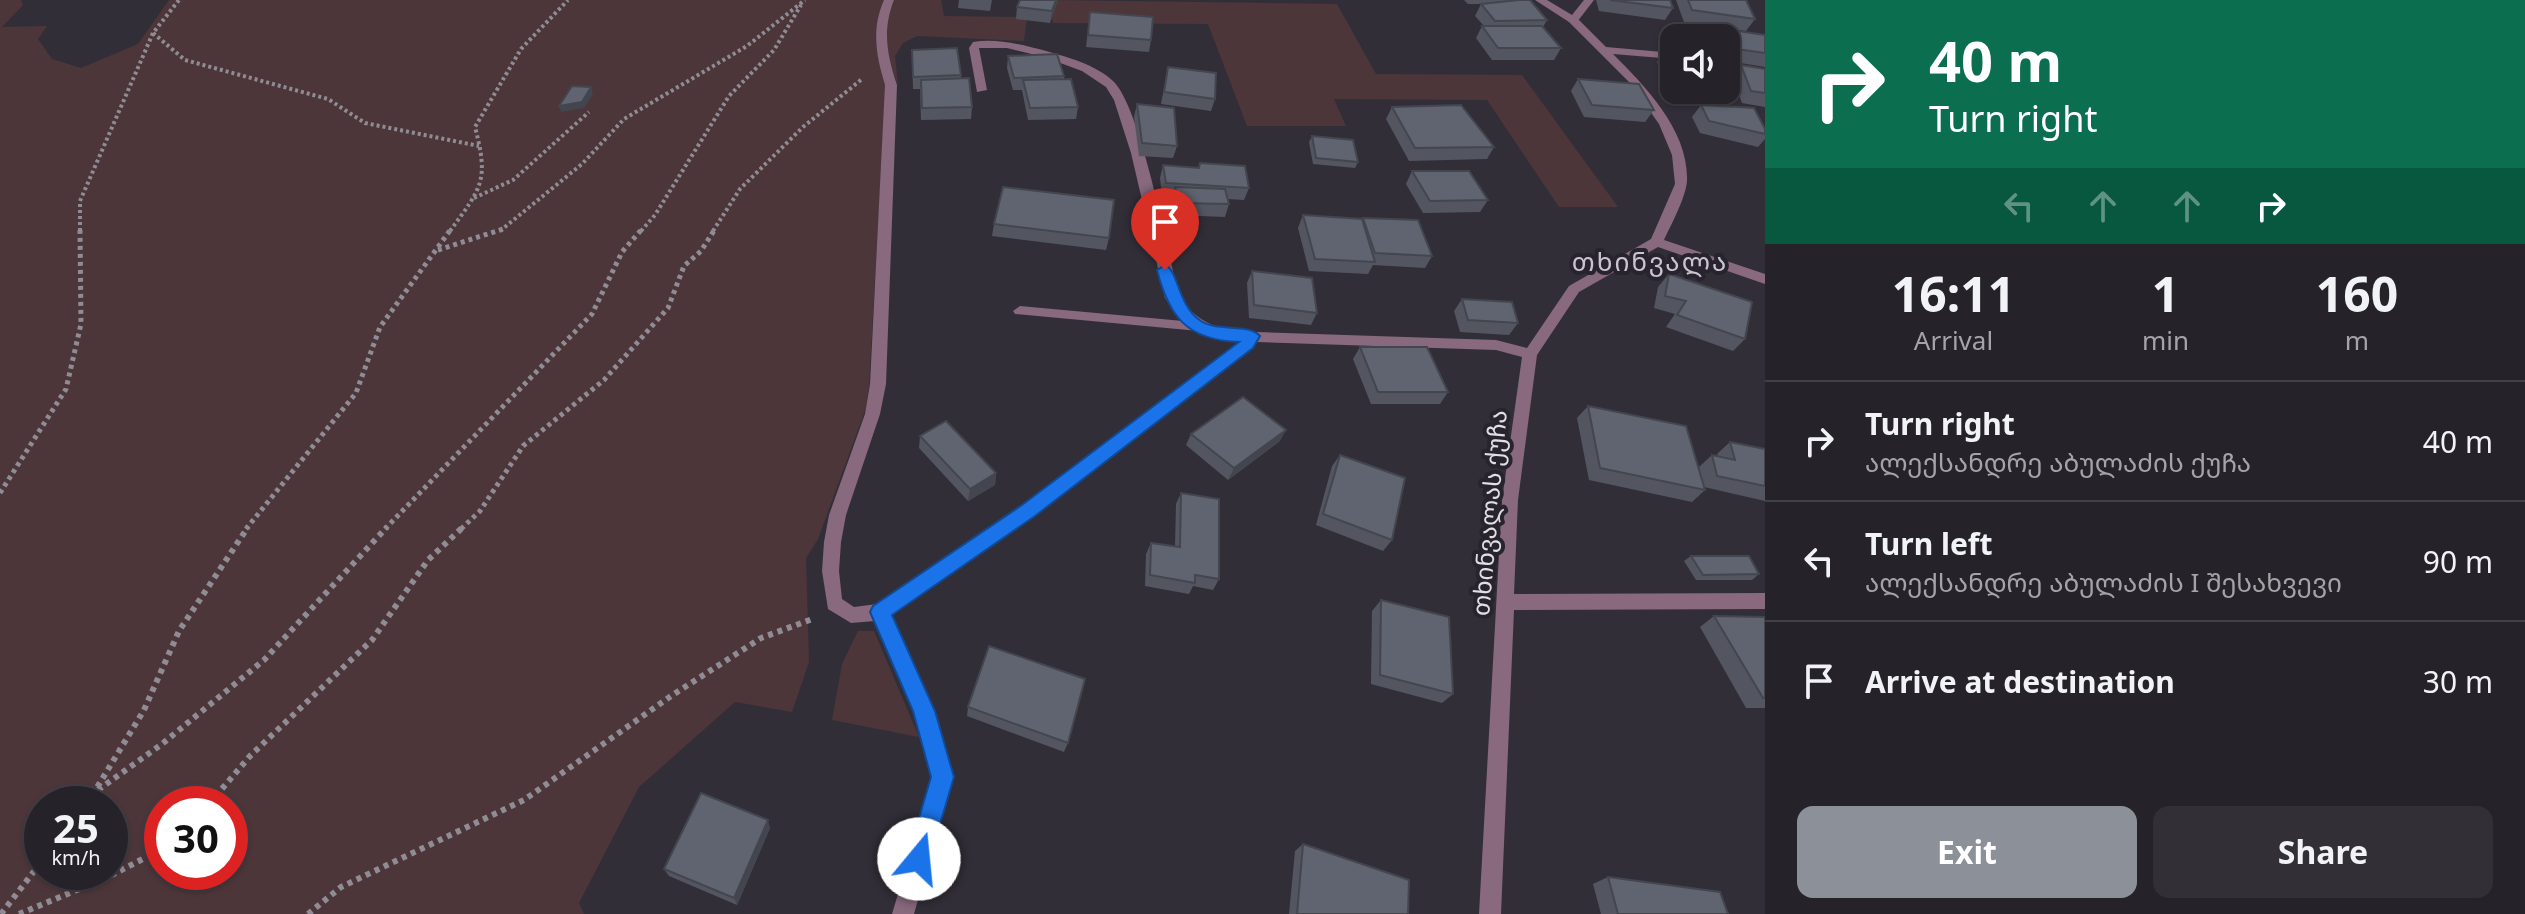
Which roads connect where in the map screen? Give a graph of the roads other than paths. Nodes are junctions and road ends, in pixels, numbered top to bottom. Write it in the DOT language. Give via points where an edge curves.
graph roads {
  1 [pos="889,0"];
  2 [pos="1540,0"];
  3 [pos="1589,0"];
  4 [pos="1573,20"];
  5 [pos="1604,50"];
  6 [pos="1660,55"];
  7 [pos="1740,72"];
  8 [pos="1765,79"];
  9 [pos="981,90"];
  10 [pos="1657,242"];
  11 [pos="1765,279"];
  12 [pos="1020,311"];
  13 [pos="1197,327"];
  14 [pos="1252,336"];
  15 [pos="1530,354"];
  16 [pos="1765,601"];
  17 [pos="1507,602"];
  18 [pos="880,612"];
  19 [pos="903,914"];
  20 [pos="1490,914"];
  1 -- 18 [label="street" via="879,22 891,85 878,384 875,411 830,537 829,574 834,603 851,615"];
  2 -- 4 [label="street"];
  3 -- 4 [label="street"];
  4 -- 5 [label="street"];
  5 -- 6 [label="street"];
  5 -- 10 [label="street" via="1665,124 1678,155 1681,184"];
  7 -- 8 [label="street"];
  9 -- 13 [label="street" via="974,48 990,42 1052,56 1112,85 1172,298"];
  10 -- 11 [label="street"];
  10 -- 15 [label="street, თხინვალას ქუჩა" via="1574,289"];
  12 -- 13 [label="street"];
  13 -- 14 [label="street" via="1227,336"];
  14 -- 15 [label="street" via="1496,345"];
  14 -- 18 [label="street" via="1029,511"];
  15 -- 17 [label="street, თხინვალას ქუჩა" via="1510,500"];
  16 -- 17 [label="street"];
  17 -- 20 [label="street, თხინვალას ქუჩა"];
  18 -- 19 [label="street" via="924,711 943,777"];
}
